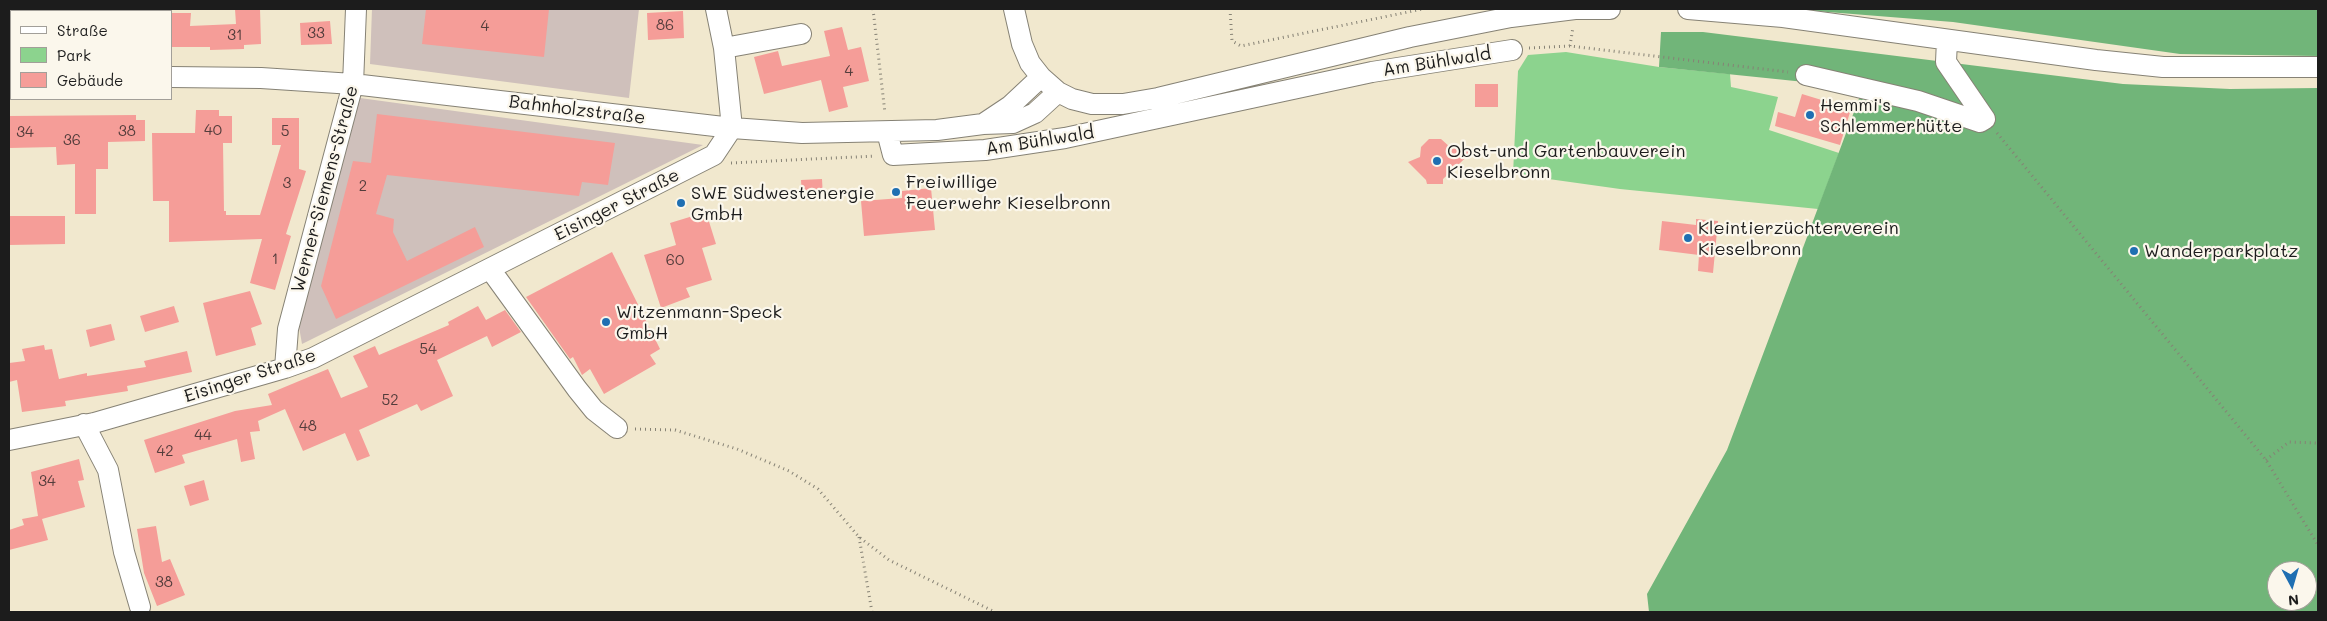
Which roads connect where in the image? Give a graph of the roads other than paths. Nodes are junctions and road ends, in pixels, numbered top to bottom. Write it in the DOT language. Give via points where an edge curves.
graph roads {
  1 [pos="356,9"];
  2 [pos="716,9"];
  3 [pos="1014,9"];
  4 [pos="1576,9"];
  5 [pos="1610,9"];
  6 [pos="1688,9"];
  7 [pos="801,34"];
  8 [pos="1947,40"];
  9 [pos="724,48"];
  10 [pos="1512,50"];
  11 [pos="2318,67"];
  12 [pos="1806,74"];
  13 [pos="172,77"];
  14 [pos="1041,77"];
  15 [pos="353,84"];
  16 [pos="1058,92"];
  17 [pos="983,124"];
  18 [pos="732,128"];
  19 [pos="887,132"];
  20 [pos="490,270"];
  21 [pos="285,368"];
  22 [pos="84,424"];
  23 [pos="617,428"];
  24 [pos="9,440"];
  25 [pos="140,607"];
  1 -- 15 [label="street, Werner-Siemens-Straße"];
  2 -- 9 [label="street"];
  3 -- 14 [label="street" via="1022,44 1030,63"];
  4 -- 5 [label="street"];
  4 -- 16 [label="street" via="1511,17 1410,37 1123,104 1092,104"];
  6 -- 8 [label="street" via="1784,16"];
  7 -- 9 [label="street"];
  8 -- 11 [label="street" via="2164,66"];
  8 -- 12 [label="street" via="1946,62 1983,121 1918,101"];
  9 -- 18 [label="street"];
  10 -- 19 [label="street, Am Bühlwald" via="1372,72 1065,138 985,150 893,155"];
  13 -- 15 [label="street, Bahnholzstraße"];
  14 -- 16 [label="street"];
  14 -- 17 [label="street, Bahnholzstraße" via="1010,106"];
  15 -- 18 [label="street, Bahnholzstraße"];
  15 -- 21 [label="street, Werner-Siemens-Straße" via="288,329"];
  16 -- 17 [label="street, Bahnholzstraße" via="1035,113 1023,119 1012,123"];
  17 -- 19 [label="street, Bahnholzstraße"];
  18 -- 19 [label="street, Bahnholzstraße" via="802,133"];
  18 -- 20 [label="street, Eisinger Straße" via="714,155"];
  20 -- 21 [label="street, Eisinger Straße" via="313,358"];
  20 -- 23 [label="street" via="577,389 594,410"];
  21 -- 22 [label="street, Eisinger Straße"];
  22 -- 24 [label="street, Eisinger Straße"];
  22 -- 25 [label="street" via="108,470 124,552"];
}
